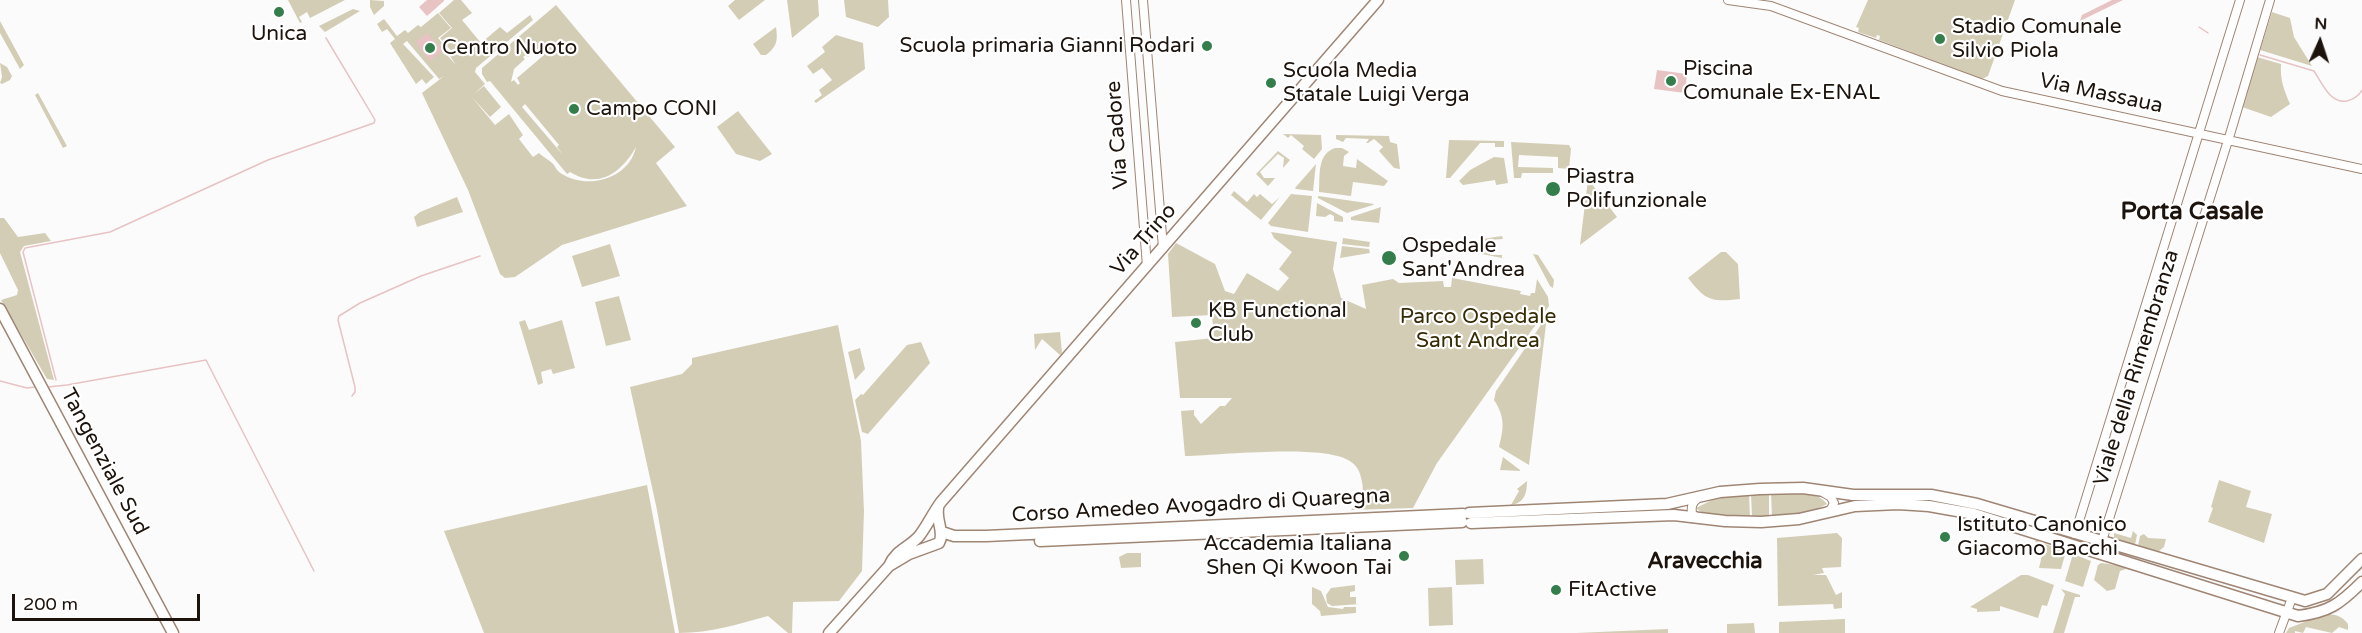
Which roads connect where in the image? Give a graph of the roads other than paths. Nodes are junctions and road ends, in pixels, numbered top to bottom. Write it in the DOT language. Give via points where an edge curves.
graph roads {
  1 [pos="1126,0"];
  2 [pos="1143,0"];
  3 [pos="1378,0"];
  4 [pos="1728,0"];
  5 [pos="2240,0"];
  6 [pos="2270,0"];
  7 [pos="2199,133"];
  8 [pos="2228,140"];
  9 [pos="2362,169"];
  10 [pos="1163,248"];
  11 [pos="1147,266"];
  12 [pos="0,309"];
  13 [pos="1821,491"];
  14 [pos="1698,498"];
  15 [pos="939,506"];
  16 [pos="1822,514"];
  17 [pos="1466,518"];
  18 [pos="1699,519"];
  19 [pos="925,530"];
  20 [pos="941,534"];
  21 [pos="2075,534"];
  22 [pos="2102,541"];
  23 [pos="928,546"];
  24 [pos="2362,559"];
  25 [pos="889,566"];
  26 [pos="2362,582"];
  27 [pos="2292,598"];
  28 [pos="2287,614"];
  29 [pos="173,633"];
  30 [pos="829,633"];
  31 [pos="2280,633"];
  1 -- 11 [label="street, Via Cadore"];
  2 -- 10 [label="street"];
  3 -- 10 [label="main road, Via Trino"];
  4 -- 7 [label="street, Via Massaua" via="1771,6 2002,91"];
  5 -- 7 [label="street, Viale della Rimembranza"];
  6 -- 8 [label="street, Viale della Rimembranza"];
  7 -- 8 [label="street, Via Massaua"];
  7 -- 21 [label="street, Viale della Rimembranza"];
  8 -- 9 [label="street, Via Massaua"];
  8 -- 22 [label="street, Viale della Rimembranza"];
  10 -- 11 [label="main road, Via Trino"];
  11 -- 15 [label="main road, Via Trino"];
  12 -- 29 [label="main road, Tangenziale Sud"];
  13 -- 14 [label="main road, Corso Amedeo Avogadro di Quaregna" via="1753,489"];
  13 -- 16 [label="street" via="1834,502"];
  13 -- 21 [label="main road" via="1931,495 1977,504"];
  14 -- 17 [label="main road, Corso Amedeo Avogadro di Quaregna" via="1667,504"];
  14 -- 18 [label="street" via="1691,508"];
  15 -- 19 [label="main road, Via Trino"];
  15 -- 20 [label="main road"];
  16 -- 18 [label="main road, Corso Amedeo Avogadro di Quaregna" via="1761,522"];
  16 -- 28 [label="main road" via="1855,506 1929,506 1974,514"];
  17 -- 18 [label="main road, Corso Amedeo Avogadro di Quaregna" via="1673,515"];
  17 -- 20 [label="main road, Corso Amedeo Avogadro di Quaregna" via="1008,542"];
  19 -- 20 [label="main road"];
  19 -- 23 [label="main road" via="924,543"];
  19 -- 25 [label="main road, Via Trino"];
  20 -- 23 [label="main road, Via Trino" via="935,546"];
  21 -- 22 [label="main road"];
  22 -- 27 [label="main road"];
  23 -- 25 [label="main road, Via Trino"];
  24 -- 27 [label="main road" via="2327,594 2305,601"];
  25 -- 30 [label="main road, Via Trino"];
  26 -- 28 [label="main road" via="2331,609"];
  27 -- 28 [label="street"];
  28 -- 31 [label="street"];
}
